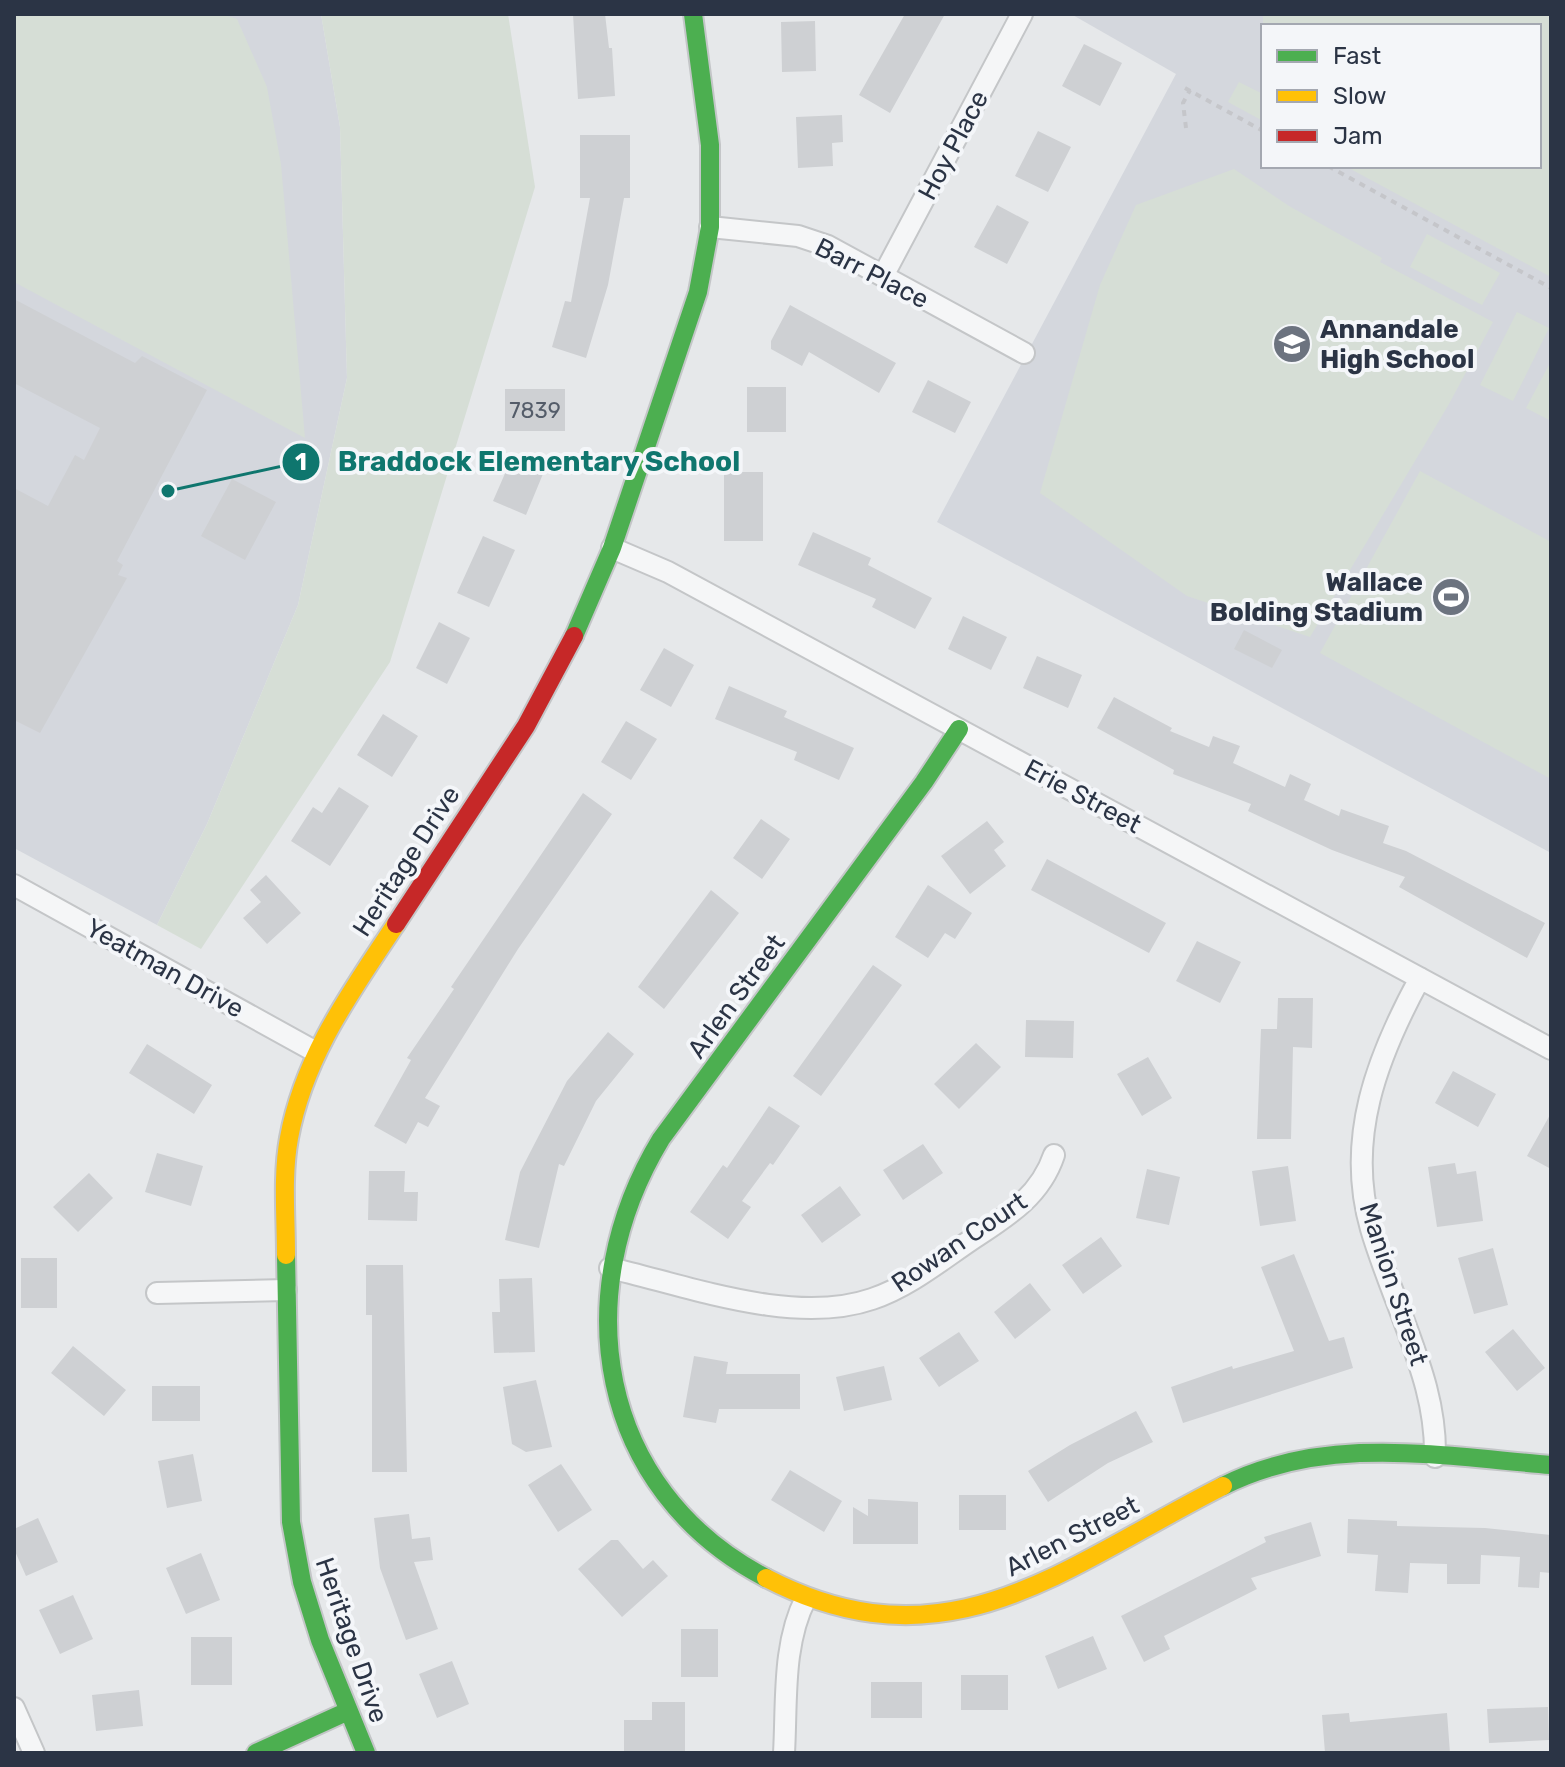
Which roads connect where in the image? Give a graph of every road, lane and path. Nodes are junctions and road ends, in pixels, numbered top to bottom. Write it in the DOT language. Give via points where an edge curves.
graph roads {
  1 [pos="693,14"];
  2 [pos="1022,14"];
  3 [pos="1186,128"];
  4 [pos="1261,130"];
  5 [pos="1332,168"];
  6 [pos="710,227"];
  7 [pos="883,276"];
  8 [pos="1551,288"];
  9 [pos="1024,353"];
  10 [pos="612,548"];
  11 [pos="959,729"];
  12 [pos="14,885"];
  13 [pos="1420,978"];
  14 [pos="1551,1049"];
  15 [pos="316,1052"];
  16 [pos="1054,1155"];
  17 [pos="610,1268"];
  18 [pos="286,1290"];
  19 [pos="157,1293"];
  20 [pos="1435,1457"];
  21 [pos="1551,1465"];
  22 [pos="806,1598"];
  23 [pos="14,1708"];
  24 [pos="346,1712"];
  25 [pos="34,1753"];
  26 [pos="256,1753"];
  27 [pos="366,1753"];
  28 [pos="784,1753"];
  1 -- 6 [label="street, Heritage Drive" via="710,145"];
  2 -- 7 [label="street, Hoy Place"];
  3 -- 4 [label="path" via="1187,89"];
  5 -- 8 [label="path"];
  6 -- 7 [label="street, Barr Place" via="798,236"];
  6 -- 10 [label="street, Heritage Drive" via="681,349"];
  7 -- 9 [label="street, Barr Place"];
  10 -- 11 [label="street, Erie Street" via="668,572"];
  10 -- 15 [label="street, Heritage Drive" via="567,651 526,726"];
  11 -- 13 [label="street, Erie Street"];
  11 -- 17 [label="street, Arlen Street" via="653,1153 619,1228"];
  12 -- 15 [label="street, Yeatman Drive"];
  13 -- 14 [label="street, Erie Street"];
  13 -- 20 [label="street, Manion Street" via="1377,1065 1366,1106 1362,1159 1371,1228 1430,1394"];
  15 -- 18 [label="street, Heritage Drive" via="289,1139"];
  16 -- 17 [label="street, Rowan Court" via="1037,1188 1018,1209 908,1282 845,1307 783,1308"];
  17 -- 22 [label="street, Arlen Street" via="610,1372 616,1404 636,1450 681,1512 711,1542 764,1578"];
  18 -- 19 [label="street"];
  18 -- 24 [label="street, Heritage Drive" via="293,1537 308,1607"];
  20 -- 21 [label="street, Arlen Street"];
  20 -- 22 [label="street, Arlen Street" via="1319,1454 1279,1462 1220,1487 1034,1589 979,1607 887,1614"];
  22 -- 28 [label="street" via="793,1629"];
  23 -- 25 [label="street"];
  24 -- 26 [label="street"];
  24 -- 27 [label="street, Heritage Drive"];
}
